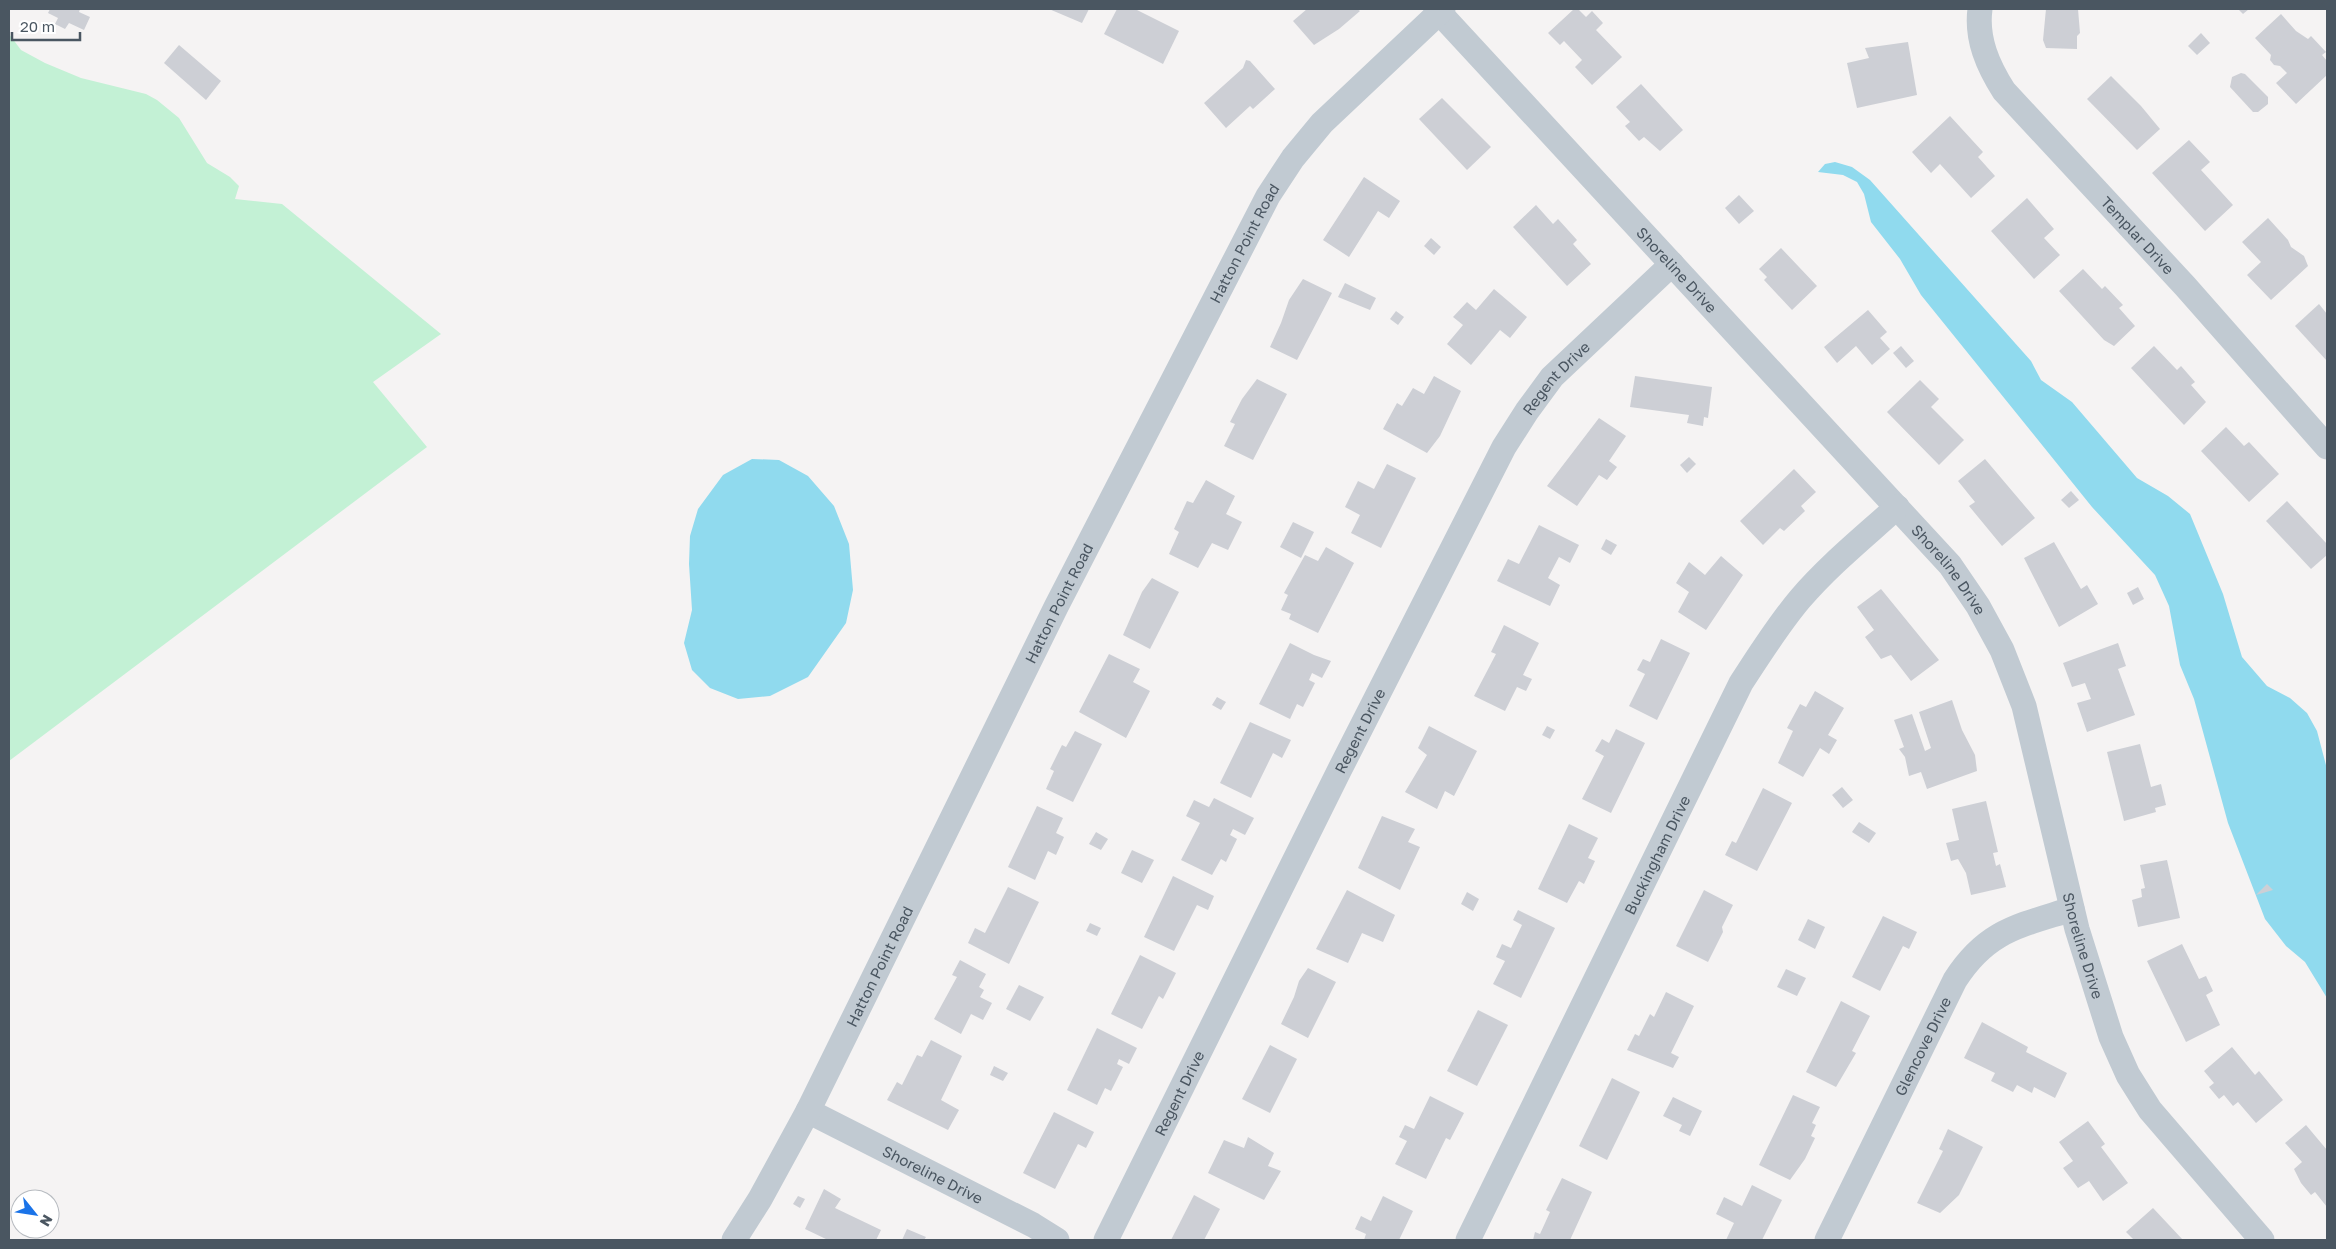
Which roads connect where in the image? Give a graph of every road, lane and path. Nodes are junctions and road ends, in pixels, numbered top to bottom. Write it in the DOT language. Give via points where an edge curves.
graph roads {
  1 [pos="1980,9"];
  2 [pos="1439,10"];
  3 [pos="1672,264"];
  4 [pos="2327,447"];
  5 [pos="1897,507"];
  6 [pos="2072,909"];
  7 [pos="808,1111"];
  8 [pos="734,1240"];
  9 [pos="1058,1240"];
  10 [pos="1106,1240"];
  11 [pos="1468,1240"];
  12 [pos="1828,1240"];
  13 [pos="2262,1240"];
  1 -- 4 [label="street, Templar Drive" via="1982,46 1990,69 2004,91 2185,286"];
  2 -- 3 [label="street, Shoreline Drive"];
  2 -- 7 [label="street, Hatton Point Road" via="1322,122 1268,196 1056,607"];
  3 -- 5 [label="street, Shoreline Drive"];
  3 -- 10 [label="street, Regent Drive" via="1552,376 1504,447"];
  5 -- 6 [label="street, Shoreline Drive" via="1950,565 2002,650 2024,706"];
  5 -- 11 [label="street, Buckingham Drive" via="1836,560 1801,598 1741,683"];
  6 -- 12 [label="street, Glencove Drive" via="2011,928 1990,940 1968,960 1950,989"];
  6 -- 13 [label="street, Shoreline Drive" via="2111,1038 2128,1075 2150,1110"];
  7 -- 8 [label="street, Hatton Point Road"];
  7 -- 9 [label="street, Shoreline Drive"];
}
